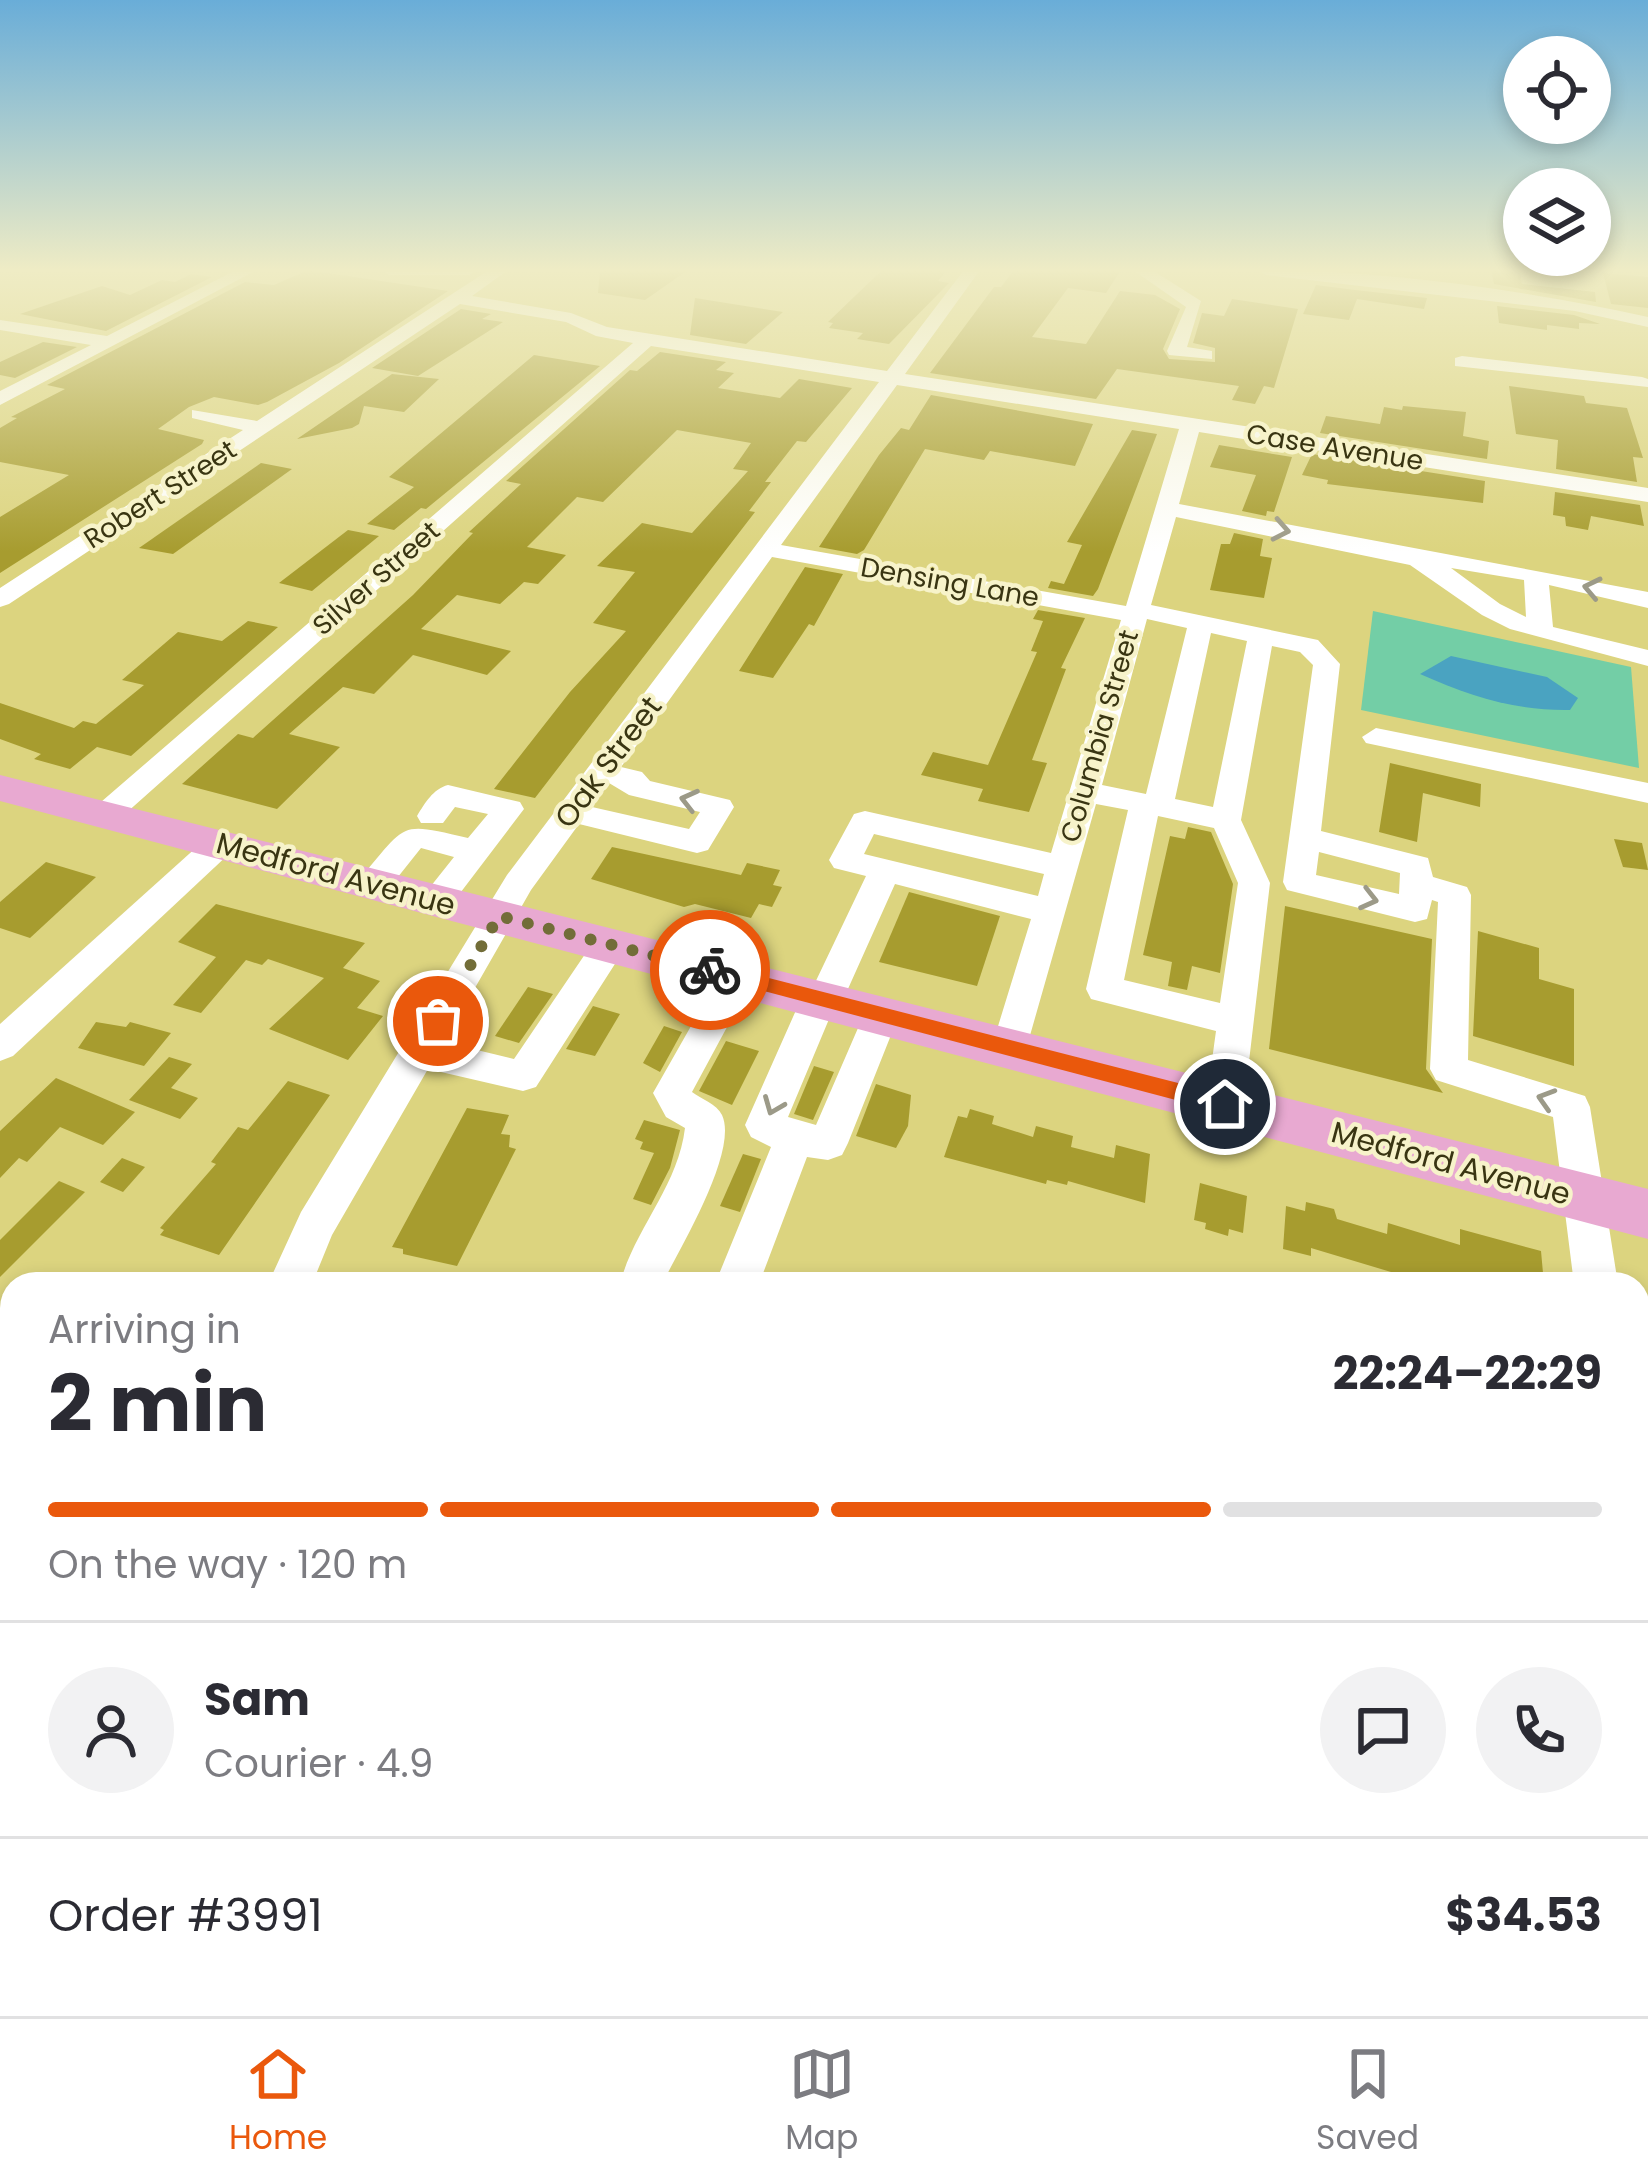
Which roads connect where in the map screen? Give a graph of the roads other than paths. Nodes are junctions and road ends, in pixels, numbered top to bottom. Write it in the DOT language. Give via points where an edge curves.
graph roads {
  1 [pos="67,364"];
  2 [pos="356,364"];
  3 [pos="620,364"];
  4 [pos="803,364"];
  5 [pos="903,364"];
  6 [pos="1474,364"];
  7 [pos="1633,364"];
  8 [pos="893,378"];
  9 [pos="1484,381"];
  10 [pos="1646,394"];
  11 [pos="0,399"];
  12 [pos="199,415"];
  13 [pos="1191,424"];
  14 [pos="260,428"];
  15 [pos="1648,495"];
  16 [pos="1166,508"];
  17 [pos="1381,548"];
  18 [pos="766,549"];
  19 [pos="1536,575"];
  20 [pos="0,599"];
  21 [pos="1648,600"];
  22 [pos="1135,612"];
  23 [pos="1201,622"];
  24 [pos="1540,632"];
  25 [pos="1261,635"];
  26 [pos="1648,658"];
  27 [pos="1376,737"];
  28 [pos="602,771"];
  29 [pos="1,789"];
  30 [pos="1083,791"];
  31 [pos="1648,793"];
  32 [pos="1152,805"];
  33 [pos="105,815"];
  34 [pos="565,820"];
  35 [pos="1226,820"];
  36 [pos="423,826"];
  37 [pos="495,827"];
  38 [pos="1305,838"];
  39 [pos="220,844"];
  40 [pos="1061,867"];
  41 [pos="885,870"];
  42 [pos="1299,882"];
  43 [pos="1254,883"];
  44 [pos="374,884"];
  45 [pos="1416,884"];
  46 [pos="436,901"];
  47 [pos="1048,911"];
  48 [pos="499,916"];
  49 [pos="610,944"];
  50 [pos="736,977"];
  51 [pos="822,1000"];
  52 [pos="881,1015"];
  53 [pos="1234,1021"];
  54 [pos="0,1046"];
  55 [pos="1010,1049"];
  56 [pos="420,1052"];
  57 [pos="1225,1104"];
  58 [pos="794,1139"];
  59 [pos="1581,1196"];
  60 [pos="1648,1214"];
  61 [pos="295,1272"];
  62 [pos="646,1272"];
  63 [pos="742,1272"];
  64 [pos="1594,1272"];
  1 -- 11 [label="street"];
  2 -- 14 [label="street, Robert Street"];
  3 -- 33 [label="street, Silver Street"];
  4 -- 8 [label="street, Case Avenue"];
  5 -- 8 [label="street, Oak Street"];
  6 -- 10 [label="street"];
  7 -- 10 [label="street"];
  8 -- 13 [label="street, Case Avenue"];
  8 -- 18 [label="street, Oak Street"];
  9 -- 10 [label="street"];
  12 -- 14 [label="street"];
  13 -- 15 [label="street, Case Avenue"];
  13 -- 16 [label="street, Columbia Street"];
  14 -- 20 [label="street, Robert Street"];
  16 -- 17 [label="street, one-way"];
  16 -- 22 [label="street, Columbia Street"];
  17 -- 19 [label="street"];
  17 -- 24 [label="street" via="1437,566 1499,615"];
  18 -- 22 [label="street, Densing Lane"];
  18 -- 28 [label="street, Oak Street"];
  21 -- 19 [label="street, one-way"];
  19 -- 24 [label="street"];
  22 -- 23 [label="street, Densing Lane"];
  22 -- 30 [label="street, Columbia Street"];
  23 -- 25 [label="street, Densing Lane"];
  23 -- 32 [label="street"];
  24 -- 26 [label="street"];
  25 -- 35 [label="street"];
  25 -- 38 [label="street, Densing Lane" via="1309,646 1327,664"];
  27 -- 31 [label="street"];
  28 -- 34 [label="street, Oak Street"];
  34 -- 28 [label="street, one-way" via="697,842 719,807"];
  29 -- 33 [label="main road, Medford Avenue"];
  30 -- 32 [label="street"];
  30 -- 40 [label="street, Columbia Street"];
  32 -- 35 [label="street"];
  32 -- 53 [label="street" via="1104,989"];
  33 -- 39 [label="main road, Medford Avenue"];
  34 -- 37 [label="street"];
  34 -- 48 [label="street, Oak Street"];
  35 -- 43 [label="street"];
  36 -- 37 [label="street"];
  36 -- 37 [label="street" via="448,795"];
  36 -- 44 [label="street"];
  37 -- 46 [label="street"];
  38 -- 42 [label="street"];
  38 -- 45 [label="street" via="1417,866"];
  39 -- 44 [label="main road, Medford Avenue"];
  39 -- 54 [label="street"];
  40 -- 41 [label="street" via="865,820 845,860"];
  40 -- 47 [label="street, Columbia Street"];
  41 -- 47 [label="street"];
  41 -- 51 [label="street"];
  42 -- 43 [label="street"];
  42 -- 45 [label="street, one-way" via="1415,910"];
  43 -- 53 [label="street"];
  44 -- 46 [label="main road, Medford Avenue"];
  59 -- 45 [label="street, one-way" via="1571,1107 1449,1069 1456,895"];
  46 -- 48 [label="main road, Medford Avenue"];
  47 -- 55 [label="street, Columbia Street"];
  48 -- 49 [label="main road, Medford Avenue"];
  48 -- 56 [label="street, Oak Street"];
  49 -- 50 [label="main road, Medford Avenue"];
  49 -- 56 [label="street" via="523,1076"];
  50 -- 51 [label="main road, Medford Avenue"];
  50 -- 62 [label="street" via="672,1093 705,1120 705,1138"];
  51 -- 52 [label="main road, Medford Avenue"];
  51 -- 58 [label="street, one-way" via="765,1125"];
  52 -- 55 [label="main road, Medford Avenue"];
  52 -- 58 [label="street" via="828,1143"];
  53 -- 57 [label="street"];
  55 -- 57 [label="main road, Medford Avenue"];
  56 -- 61 [label="street, Oak Street"];
  57 -- 59 [label="main road, Medford Avenue"];
  58 -- 63 [label="street"];
  59 -- 60 [label="main road, Medford Avenue"];
  59 -- 64 [label="street"];
}
